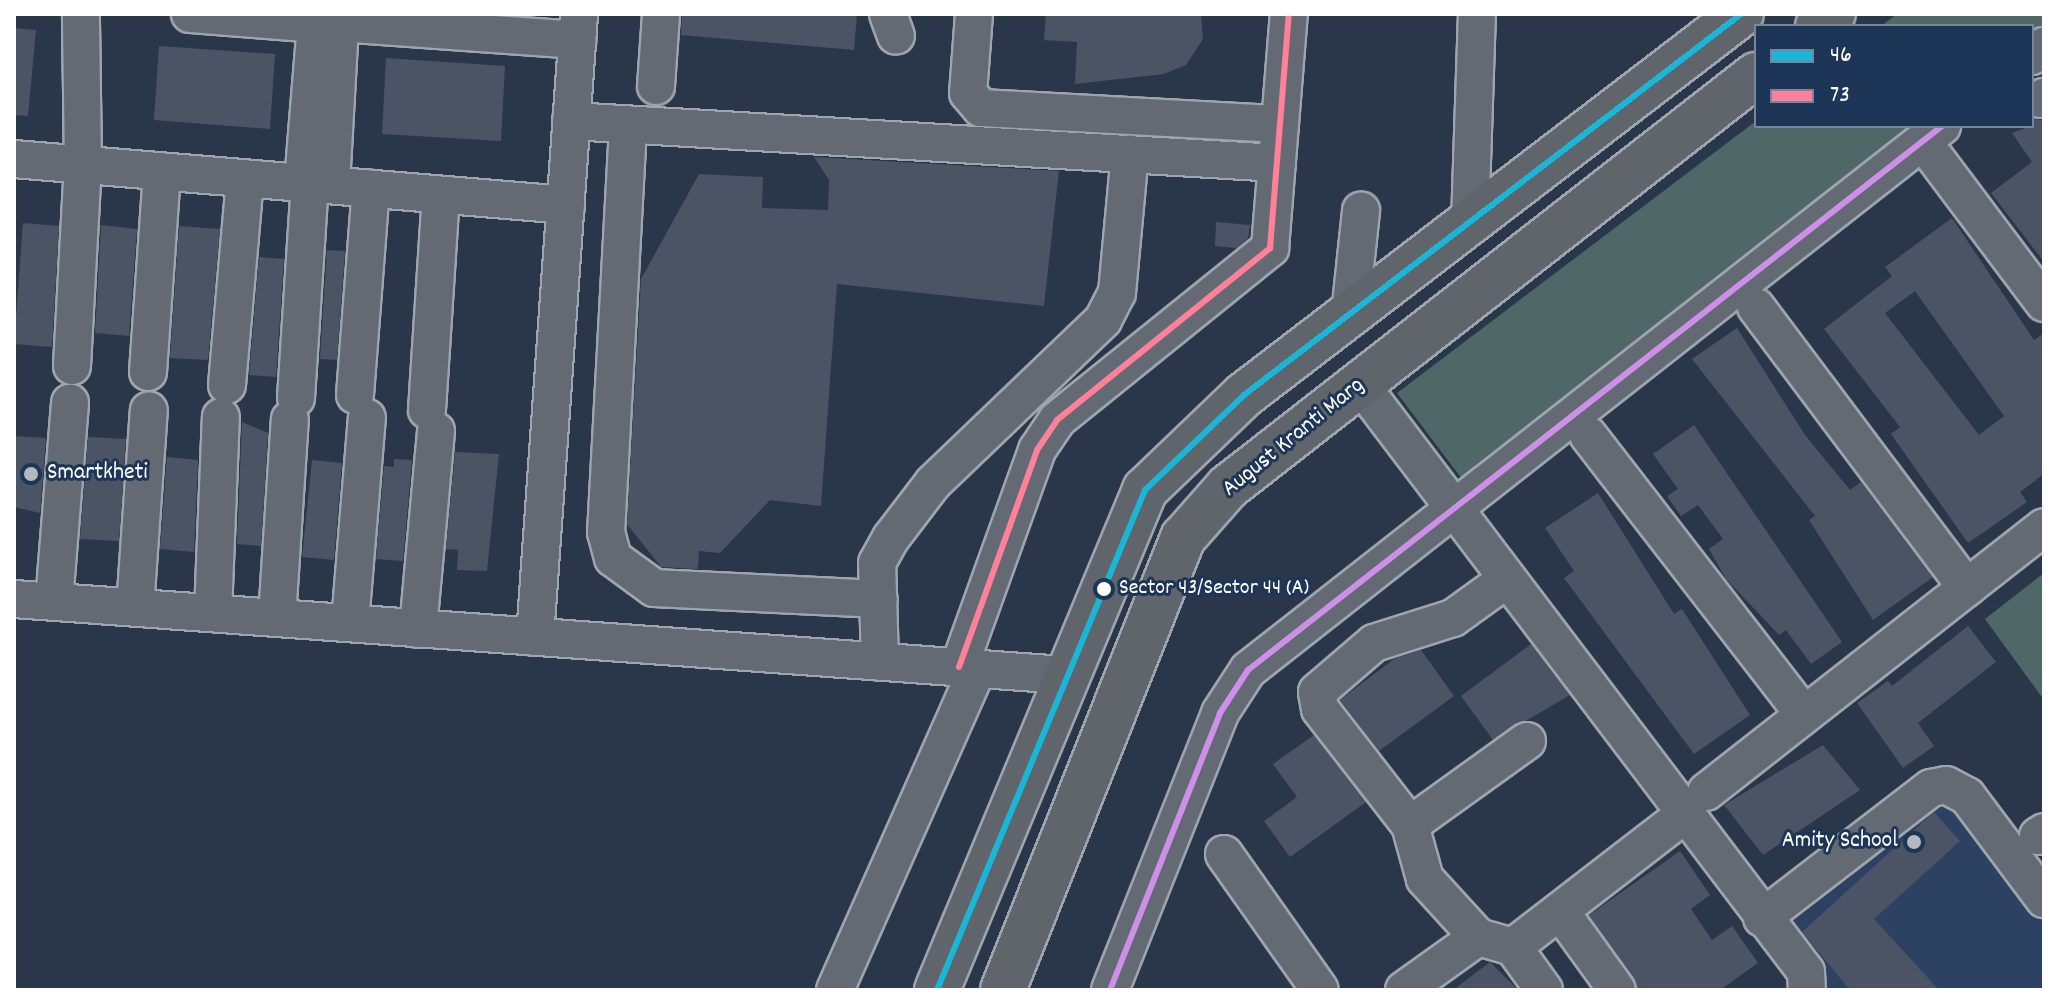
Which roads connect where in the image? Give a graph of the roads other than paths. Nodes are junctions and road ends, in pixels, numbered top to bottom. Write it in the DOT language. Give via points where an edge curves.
graph roads {
  1 [pos="81,14"];
  2 [pos="190,14"];
  3 [pos="661,14"];
  4 [pos="974,14"];
  5 [pos="1289,14"];
  6 [pos="1477,14"];
  7 [pos="1741,14"];
  8 [pos="578,27"];
  9 [pos="1754,77"];
  10 [pos="656,86"];
  11 [pos="571,121"];
  12 [pos="1280,124"];
  13 [pos="628,127"];
  14 [pos="1939,142"];
  15 [pos="1130,154"];
  16 [pos="14,159"];
  17 [pos="1277,163"];
  18 [pos="83,165"];
  19 [pos="14,171"];
  20 [pos="162,172"];
  21 [pos="245,179"];
  22 [pos="315,184"];
  23 [pos="371,189"];
  24 [pos="441,195"];
  25 [pos="566,205"];
  26 [pos="1361,211"];
  27 [pos="1470,223"];
  28 [pos="2044,303"];
  29 [pos="1756,307"];
  30 [pos="1350,314"];
  31 [pos="72,366"];
  32 [pos="148,372"];
  33 [pos="1360,384"];
  34 [pos="70,403"];
  35 [pos="149,410"];
  36 [pos="1588,435"];
  37 [pos="1453,508"];
  38 [pos="2044,527"];
  39 [pos="1507,579"];
  40 [pos="1967,588"];
  41 [pos="14,599"];
  42 [pos="879,599"];
  43 [pos="54,602"];
  44 [pos="135,608"];
  45 [pos="213,613"];
  46 [pos="277,618"];
  47 [pos="350,623"];
  48 [pos="418,629"];
  49 [pos="535,637"];
  50 [pos="880,662"];
  51 [pos="968,668"];
  52 [pos="1063,675"];
  53 [pos="1804,714"];
  54 [pos="1527,741"];
  55 [pos="1695,804"];
  56 [pos="1410,825"];
  57 [pos="1224,854"];
  58 [pos="2044,899"];
  59 [pos="1560,911"];
  60 [pos="1762,918"];
  61 [pos="1478,937"];
  62 [pos="1513,947"];
  63 [pos="1808,988"];
  64 [pos="835,990"];
  65 [pos="937,990"];
  66 [pos="1003,990"];
  67 [pos="1110,990"];
  68 [pos="1320,990"];
  69 [pos="1404,990"];
  70 [pos="1544,990"];
  71 [pos="1617,990"];
  1 -- 18 [label="street"];
  2 -- 22 [label="street" via="316,24"];
  3 -- 10 [label="street"];
  4 -- 12 [label="street" via="968,93 981,108"];
  5 -- 12 [label="street"];
  6 -- 27 [label="street"];
  7 -- 27 [label="main road"];
  8 -- 11 [label="street"];
  8 -- 22 [label="street" via="340,23"];
  9 -- 33 [label="main road, August Kranti Marg"];
  11 -- 13 [label="street"];
  11 -- 25 [label="street"];
  12 -- 17 [label="street"];
  13 -- 15 [label="street"];
  13 -- 42 [label="street" via="606,532 613,558 654,588"];
  14 -- 28 [label="street"];
  14 -- 37 [label="street"];
  15 -- 17 [label="street"];
  15 -- 42 [label="street" via="1117,293 1103,320 933,483 877,563"];
  16 -- 18 [label="street"];
  16 -- 19 [label="street"];
  17 -- 51 [label="street" via="1274,233 1262,259 1083,396 1037,450"];
  18 -- 20 [label="street"];
  18 -- 31 [label="street"];
  20 -- 21 [label="street"];
  20 -- 32 [label="street"];
  21 -- 22 [label="street"];
  21 -- 45 [label="street" via="224,401"];
  22 -- 23 [label="street"];
  22 -- 46 [label="street"];
  23 -- 24 [label="street"];
  23 -- 47 [label="street"];
  24 -- 25 [label="street"];
  24 -- 48 [label="street"];
  25 -- 49 [label="street"];
  26 -- 30 [label="street"];
  27 -- 30 [label="main road"];
  29 -- 40 [label="street"];
  30 -- 52 [label="main road" via="1181,447 1145,490"];
  33 -- 37 [label="street"];
  33 -- 66 [label="main road, August Kranti Marg" via="1228,487 1183,538"];
  34 -- 43 [label="street"];
  35 -- 44 [label="street"];
  36 -- 53 [label="street"];
  37 -- 39 [label="street"];
  37 -- 67 [label="street" via="1248,670 1220,713"];
  38 -- 40 [label="street"];
  39 -- 55 [label="street"];
  39 -- 56 [label="street" via="1453,618 1374,643 1317,692 1320,709"];
  40 -- 53 [label="street"];
  41 -- 43 [label="street"];
  42 -- 50 [label="street"];
  43 -- 44 [label="street"];
  44 -- 45 [label="street"];
  45 -- 46 [label="street"];
  46 -- 47 [label="street"];
  47 -- 48 [label="street"];
  48 -- 49 [label="street"];
  49 -- 50 [label="street"];
  50 -- 51 [label="street"];
  51 -- 52 [label="street"];
  51 -- 64 [label="street"];
  52 -- 65 [label="main road"];
  53 -- 55 [label="street"];
  54 -- 56 [label="street"];
  55 -- 59 [label="street"];
  55 -- 60 [label="street"];
  56 -- 61 [label="street" via="1425,879"];
  57 -- 68 [label="street"];
  58 -- 60 [label="street" via="1967,796 1946,785 1931,788"];
  59 -- 62 [label="street"];
  59 -- 71 [label="street"];
  60 -- 63 [label="street"];
  61 -- 62 [label="street"];
  61 -- 69 [label="street"];
  62 -- 70 [label="street"];
}
